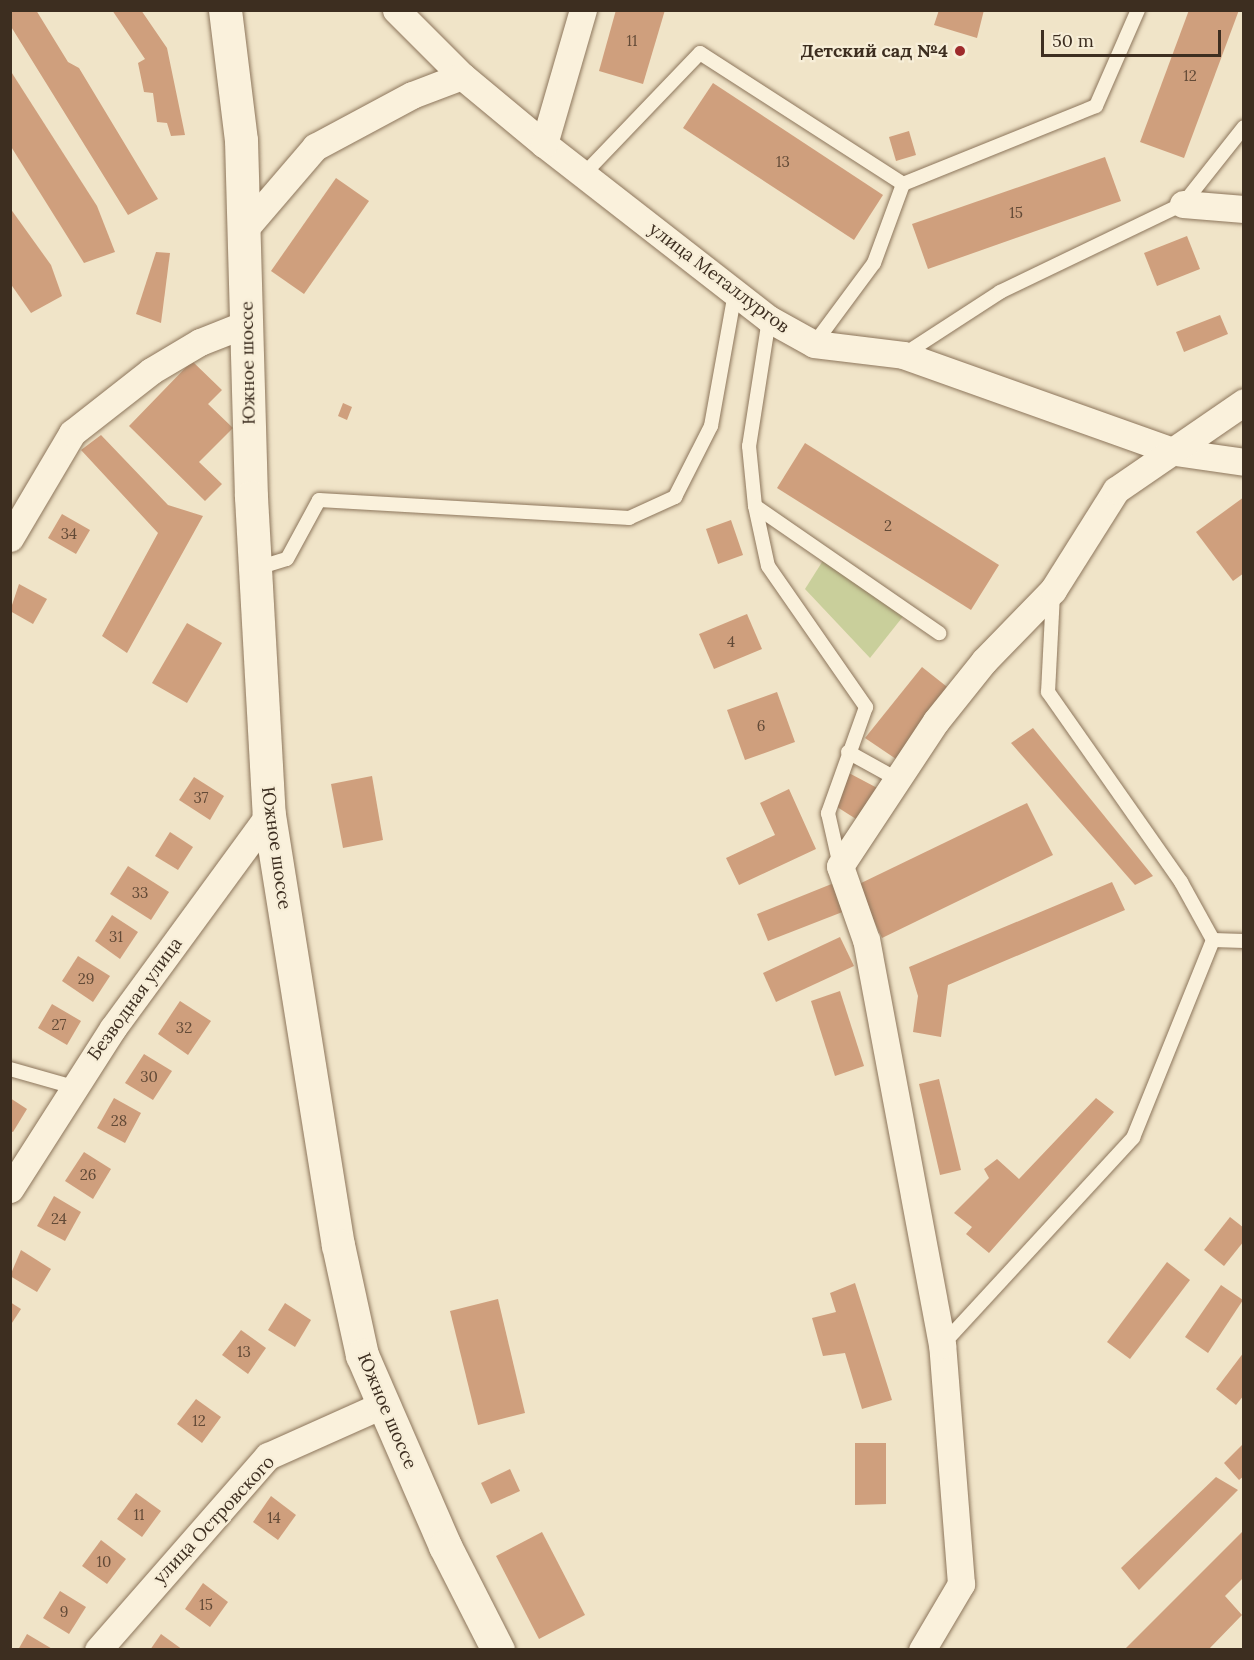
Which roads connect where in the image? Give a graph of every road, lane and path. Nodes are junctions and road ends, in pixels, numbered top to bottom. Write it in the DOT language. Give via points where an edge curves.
graph roads {
  1 [pos="225,10"];
  2 [pos="396,10"];
  3 [pos="583,10"];
  4 [pos="1138,10"];
  5 [pos="462,76"];
  6 [pos="1244,128"];
  7 [pos="544,144"];
  8 [pos="583,175"];
  9 [pos="903,184"];
  10 [pos="1183,204"];
  11 [pos="1244,208"];
  12 [pos="243,231"];
  13 [pos="735,293"];
  14 [pos="769,319"];
  15 [pos="248,323"];
  16 [pos="814,344"];
  17 [pos="903,355"];
  18 [pos="1244,402"];
  19 [pos="1175,452"];
  20 [pos="1244,462"];
  21 [pos="755,506"];
  22 [pos="10,538"];
  23 [pos="254,568"];
  24 [pos="1053,590"];
  25 [pos="939,633"];
  26 [pos="848,752"];
  27 [pos="897,779"];
  28 [pos="269,815"];
  29 [pos="840,866"];
  30 [pos="1213,940"];
  31 [pos="1244,941"];
  32 [pos="10,1069"];
  33 [pos="73,1087"];
  34 [pos="10,1189"];
  35 [pos="942,1345"];
  36 [pos="384,1404"];
  37 [pos="98,1650"];
  38 [pos="498,1650"];
  39 [pos="922,1650"];
  1 -- 12 [label="street, Южное шоссе" via="242,140"];
  2 -- 5 [label="street, улица Металлургов"];
  3 -- 7 [label="street"];
  4 -- 9 [label="lane" via="1096,106"];
  5 -- 7 [label="street, улица Металлургов"];
  5 -- 12 [label="street" via="412,95 315,147"];
  6 -- 10 [label="lane"];
  7 -- 8 [label="street, улица Металлургов"];
  8 -- 9 [label="lane" via="700,53"];
  8 -- 13 [label="street, улица Металлургов"];
  9 -- 16 [label="lane" via="874,263"];
  10 -- 11 [label="street"];
  10 -- 17 [label="lane" via="1000,292"];
  12 -- 15 [label="street, Южное шоссе"];
  13 -- 14 [label="street, улица Металлургов"];
  13 -- 23 [label="lane" via="711,426 675,497 629,518 319,500 287,559"];
  14 -- 16 [label="street, улица Металлургов"];
  14 -- 21 [label="lane" via="749,446"];
  15 -- 22 [label="street" via="200,342 151,371 72,433"];
  15 -- 23 [label="street, Южное шоссе"];
  16 -- 17 [label="street, улица Металлургов"];
  17 -- 19 [label="street, улица Металлургов"];
  18 -- 19 [label="street"];
  19 -- 20 [label="street, улица Металлургов"];
  19 -- 24 [label="street" via="1116,490"];
  21 -- 25 [label="lane"];
  21 -- 26 [label="lane" via="768,566 866,707"];
  23 -- 28 [label="street, Южное шоссе"];
  24 -- 27 [label="street" via="984,661"];
  24 -- 30 [label="lane" via="1048,692 1181,882"];
  26 -- 27 [label="lane"];
  26 -- 29 [label="lane" via="828,813"];
  27 -- 29 [label="street"];
  28 -- 33 [label="street, Безводная улица"];
  28 -- 36 [label="street, Южное шоссе" via="338,1245 362,1355"];
  29 -- 35 [label="street" via="866,940"];
  30 -- 31 [label="lane"];
  30 -- 35 [label="lane" via="1133,1138"];
  32 -- 33 [label="lane"];
  33 -- 34 [label="street, Безводная улица"];
  35 -- 39 [label="street" via="961,1584"];
  36 -- 37 [label="street, улица Островского" via="268,1456"];
  36 -- 38 [label="street, Южное шоссе" via="446,1546"];
}
